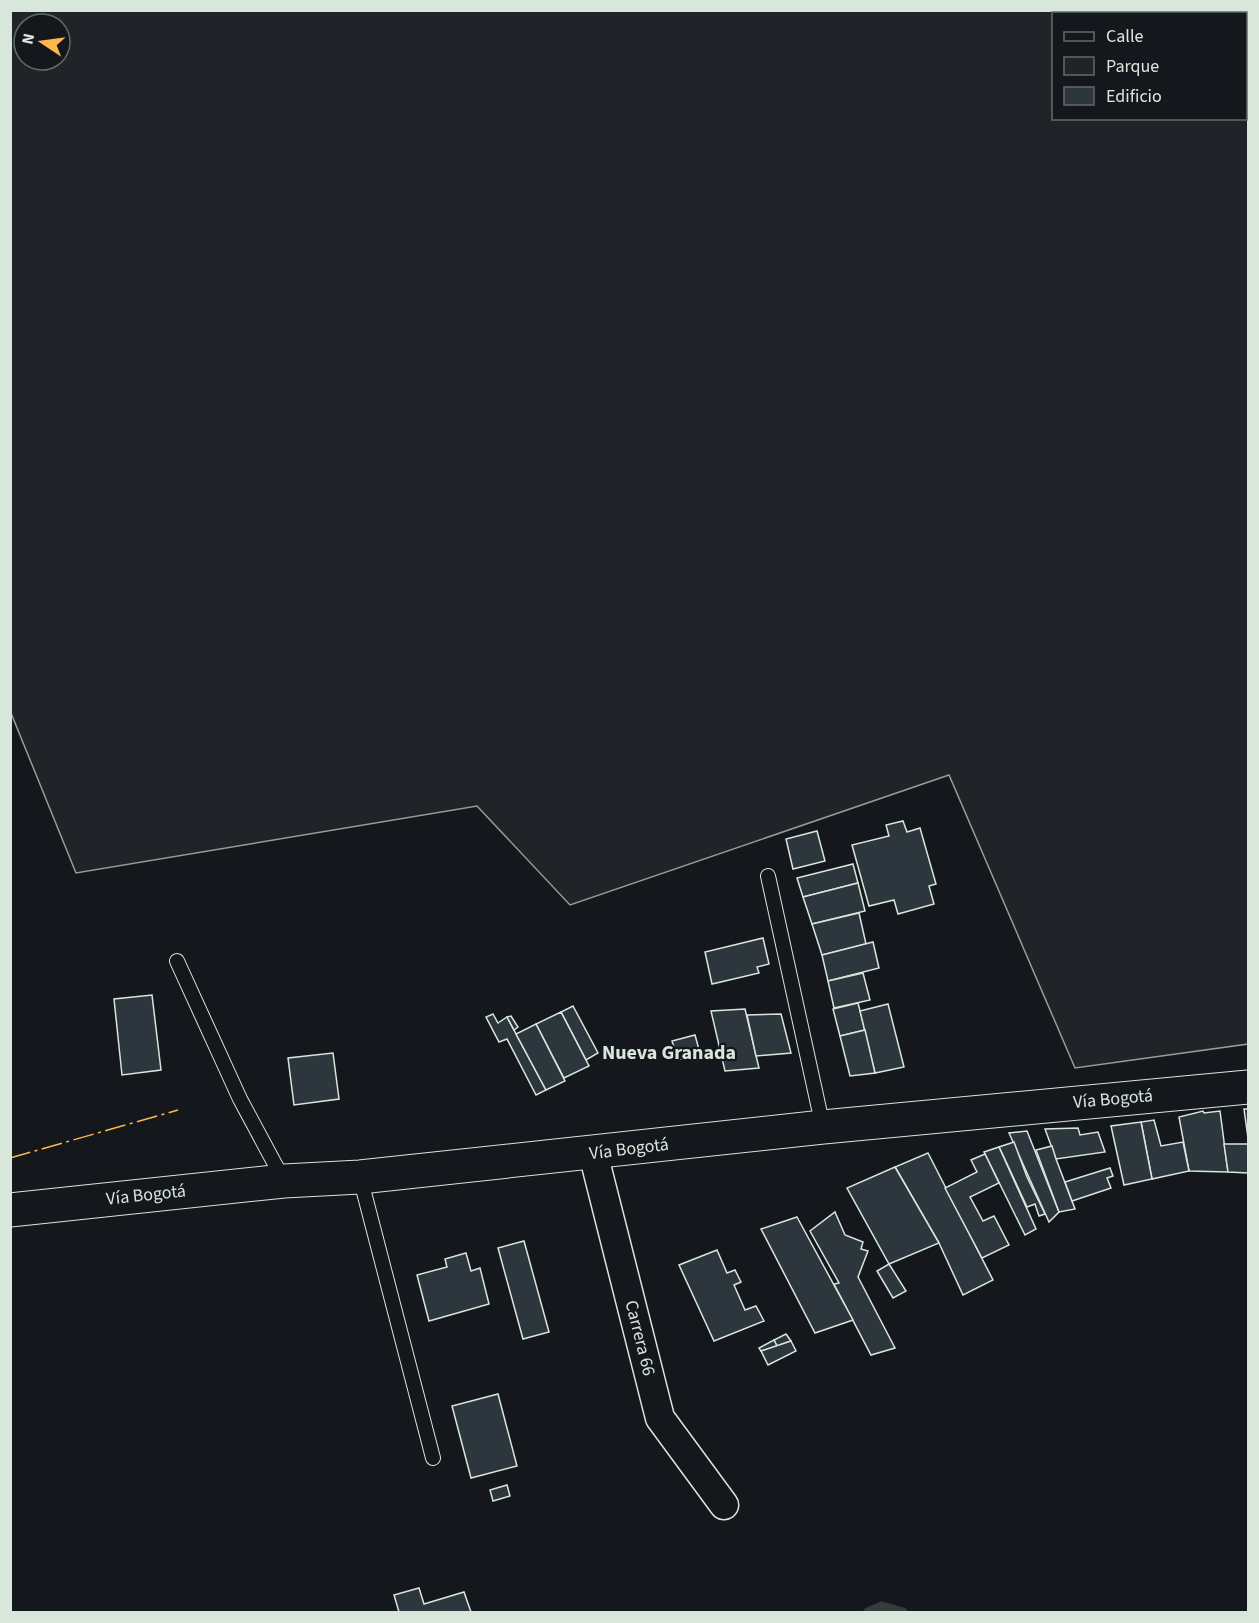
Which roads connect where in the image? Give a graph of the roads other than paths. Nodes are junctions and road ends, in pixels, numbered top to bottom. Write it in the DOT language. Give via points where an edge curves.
graph roads {
  1 [pos="768,876"];
  2 [pos="177,961"];
  3 [pos="1248,1087"];
  4 [pos="823,1127"];
  5 [pos="593,1153"];
  6 [pos="360,1177"];
  7 [pos="284,1181"];
  8 [pos="10,1210"];
  9 [pos="433,1458"];
  10 [pos="724,1505"];
  1 -- 4 [label="lane"];
  2 -- 7 [label="lane" via="240,1100"];
  3 -- 4 [label="main road, Vía Bogotá"];
  4 -- 5 [label="main road, Vía Bogotá"];
  5 -- 6 [label="main road, Vía Bogotá"];
  5 -- 10 [label="street, Carrera 66" via="660,1418"];
  6 -- 7 [label="main road, Vía Bogotá"];
  6 -- 9 [label="lane"];
  7 -- 8 [label="main road, Vía Bogotá"];
}
